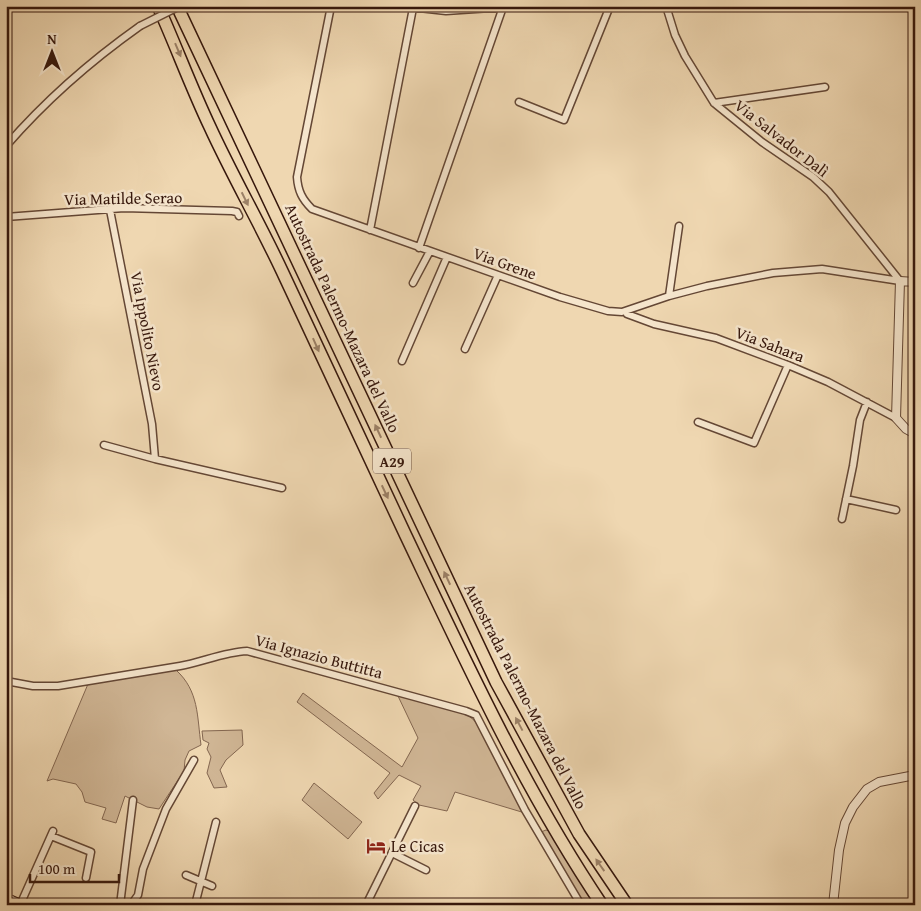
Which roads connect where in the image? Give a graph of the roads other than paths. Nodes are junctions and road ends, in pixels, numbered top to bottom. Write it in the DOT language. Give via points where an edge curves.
graph roads {
  1 [pos="158,6"];
  2 [pos="178,6"];
  3 [pos="331,6"];
  4 [pos="401,6"];
  5 [pos="519,6"];
  6 [pos="610,6"];
  7 [pos="666,6"];
  8 [pos="503,7"];
  9 [pos="413,8"];
  10 [pos="825,87"];
  11 [pos="519,102"];
  12 [pos="714,103"];
  13 [pos="6,146"];
  14 [pos="110,210"];
  15 [pos="239,216"];
  16 [pos="6,217"];
  17 [pos="679,226"];
  18 [pos="370,230"];
  19 [pos="419,248"];
  20 [pos="430,251"];
  21 [pos="447,257"];
  22 [pos="498,275"];
  23 [pos="900,282"];
  24 [pos="915,282"];
  25 [pos="413,283"];
  26 [pos="669,296"];
  27 [pos="627,314"];
  28 [pos="465,349"];
  29 [pos="402,361"];
  30 [pos="788,365"];
  31 [pos="867,402"];
  32 [pos="896,418"];
  33 [pos="698,422"];
  34 [pos="915,434"];
  35 [pos="104,445"];
  36 [pos="155,459"];
  37 [pos="282,488"];
  38 [pos="846,499"];
  39 [pos="896,510"];
  40 [pos="842,519"];
  41 [pos="6,681"];
  42 [pos="194,760"];
  43 [pos="915,775"];
  44 [pos="133,800"];
  45 [pos="414,806"];
  46 [pos="216,822"];
  47 [pos="392,853"];
  48 [pos="426,870"];
  49 [pos="186,875"];
  50 [pos="86,878"];
  51 [pos="202,882"];
  52 [pos="212,886"];
  53 [pos="6,898"];
  54 [pos="21,905"];
  55 [pos="120,905"];
  56 [pos="131,905"];
  57 [pos="195,905"];
  58 [pos="366,905"];
  59 [pos="581,905"];
  60 [pos="602,905"];
  61 [pos="628,905"];
  62 [pos="833,905"];
  1 -- 60 [label="highway, A29, one-way" via="210,126 281,269 484,701 531,790"];
  2 -- 13 [label="street, bridge" via="109,47"];
  61 -- 2 [label="highway, Autostrada Palermo-Mazara del Vallo / A29, one-way" via="579,834 496,682"];
  3 -- 18 [label="street, Via Grene" via="296,177 298,190 312,209"];
  4 -- 9 [label="street"];
  5 -- 8 [label="street"];
  6 -- 11 [label="street" via="564,120"];
  7 -- 12 [label="street, Via Salvador Dalì" via="685,56"];
  8 -- 9 [label="street" via="446,11"];
  8 -- 19 [label="street"];
  9 -- 18 [label="street"];
  10 -- 12 [label="street"];
  12 -- 23 [label="street, Via Salvador Dalì" via="829,192"];
  14 -- 15 [label="street, Via Matilde Serao" via="232,211"];
  14 -- 16 [label="street, Via Matilde Serao"];
  14 -- 36 [label="street, Via Ippolito Nievo" via="152,424"];
  17 -- 26 [label="street"];
  18 -- 19 [label="street, Via Grene"];
  19 -- 20 [label="street, Via Grene"];
  20 -- 21 [label="street, Via Grene"];
  20 -- 25 [label="street"];
  21 -- 22 [label="street, Via Grene"];
  21 -- 29 [label="street"];
  22 -- 26 [label="street, Via Grene" via="608,311 622,312"];
  22 -- 28 [label="street"];
  23 -- 24 [label="street"];
  23 -- 26 [label="street, Via Grene" via="834,270 814,270 773,273"];
  23 -- 32 [label="street"];
  27 -- 30 [label="street, Via Sahara" via="654,324 716,338"];
  30 -- 31 [label="street, Via Sahara"];
  30 -- 33 [label="street" via="754,443"];
  31 -- 32 [label="street, Via Sahara"];
  31 -- 38 [label="street" via="860,420"];
  32 -- 34 [label="street"];
  35 -- 36 [label="street"];
  36 -- 37 [label="street"];
  38 -- 39 [label="street"];
  38 -- 40 [label="street"];
  41 -- 59 [label="street, Via Ignazio Buttitta" via="58,686 199,663 248,651 466,711 476,715 525,810"];
  42 -- 56 [label="street" via="166,810 138,895"];
  43 -- 62 [label="street" via="879,782 867,789 853,807 845,823 839,850"];
  44 -- 55 [label="street"];
  45 -- 47 [label="street"];
  46 -- 51 [label="street"];
  47 -- 48 [label="street"];
  47 -- 58 [label="street"];
  49 -- 51 [label="street"];
  50 -- 54 [label="street" via="91,852 52,833"];
  51 -- 52 [label="street"];
  51 -- 57 [label="street"];
  53 -- 54 [label="main road"];
}
